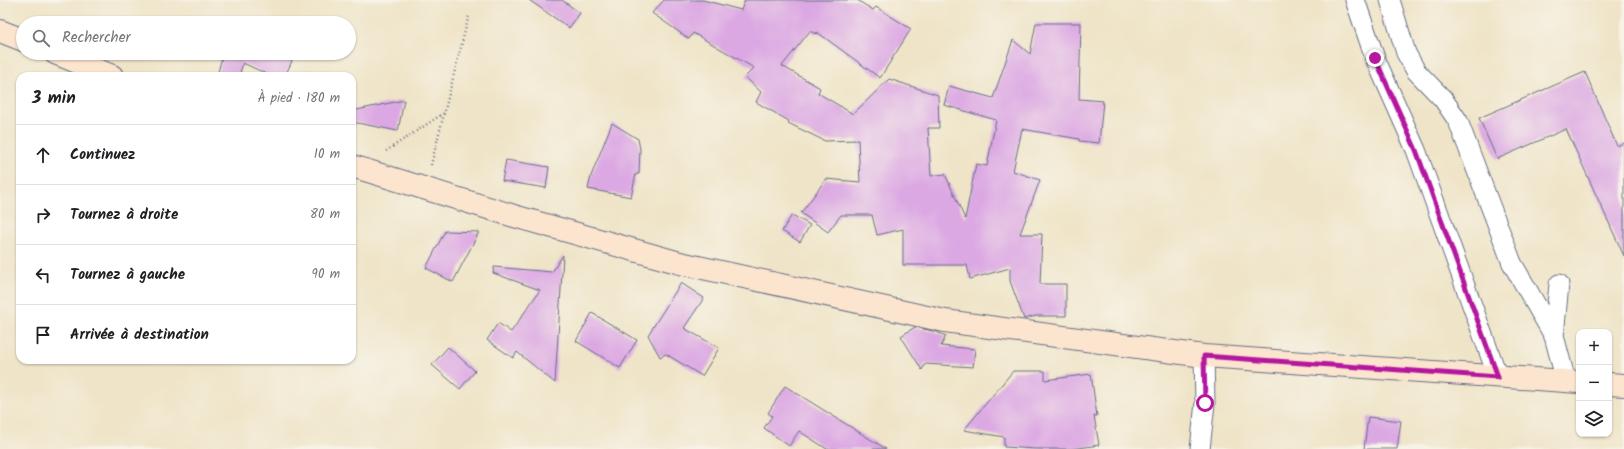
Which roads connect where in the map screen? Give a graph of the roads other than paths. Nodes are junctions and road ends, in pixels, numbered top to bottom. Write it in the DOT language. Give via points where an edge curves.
graph roads {
  1 [pos="1356,0"];
  2 [pos="1390,0"];
  3 [pos="0,31"];
  4 [pos="16,37"];
  5 [pos="72,60"];
  6 [pos="102,72"];
  7 [pos="356,167"];
  8 [pos="1559,284"];
  9 [pos="1554,336"];
  10 [pos="1204,356"];
  11 [pos="1498,377"];
  12 [pos="1573,382"];
  13 [pos="1612,384"];
  14 [pos="1624,385"];
  15 [pos="1200,449"];
  1 -- 11 [label="street" via="1375,58 1416,150"];
  2 -- 9 [label="street" via="1406,53 1416,71 1443,99 1458,120 1512,263"];
  3 -- 4 [label="main road"];
  5 -- 6 [label="main road"];
  7 -- 10 [label="main road" via="514,216 680,263 945,321"];
  8 -- 9 [label="street"];
  9 -- 12 [label="street"];
  10 -- 11 [label="main road"];
  10 -- 15 [label="street" via="1205,403"];
  11 -- 12 [label="main road"];
  13 -- 14 [label="main road"];
}
